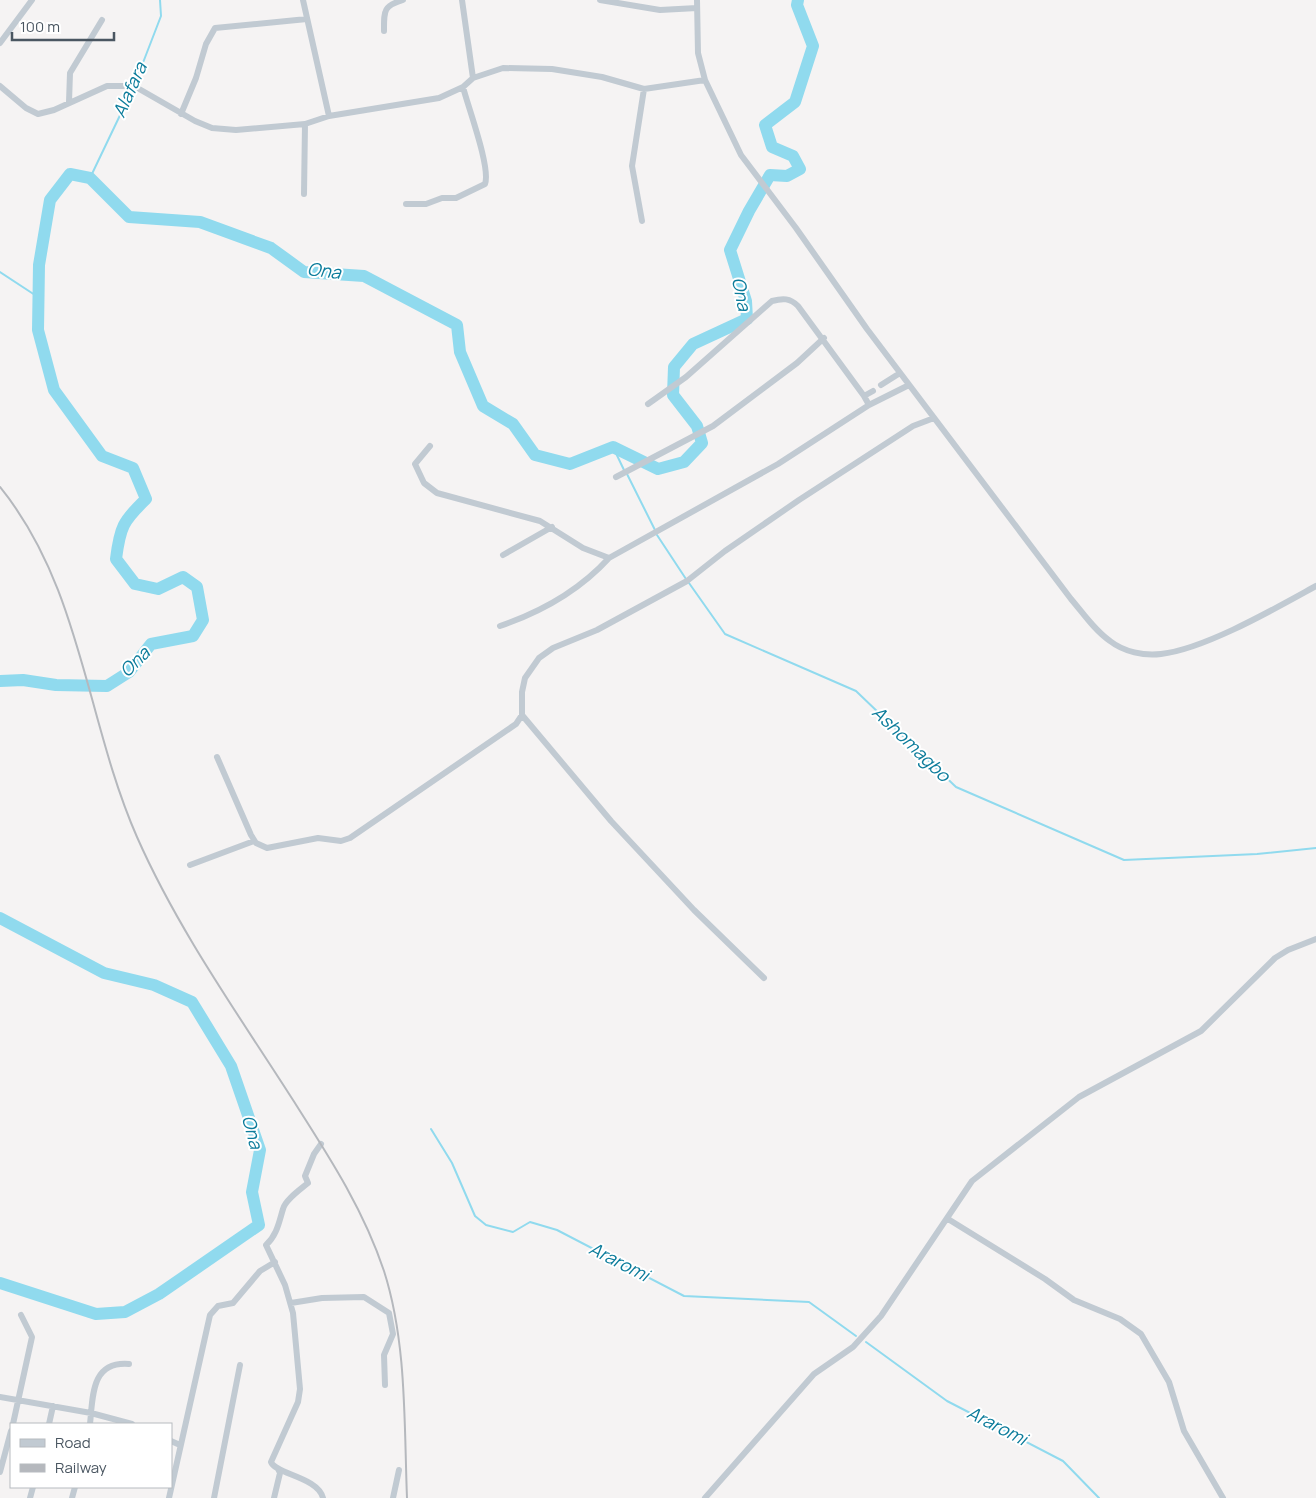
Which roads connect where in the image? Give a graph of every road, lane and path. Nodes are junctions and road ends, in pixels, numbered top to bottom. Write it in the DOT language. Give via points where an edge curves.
graph roads {
  1 [pos="32,0"];
  2 [pos="303,0"];
  3 [pos="403,0"];
  4 [pos="462,0"];
  5 [pos="600,0"];
  6 [pos="697,0"];
  7 [pos="697,8"];
  8 [pos="102,20"];
  9 [pos="308,20"];
  10 [pos="384,31"];
  11 [pos="0,43"];
  12 [pos="473,78"];
  13 [pos="705,80"];
  14 [pos="0,86"];
  15 [pos="464,87"];
  16 [pos="644,89"];
  17 [pos="69,102"];
  18 [pos="181,114"];
  19 [pos="329,116"];
  20 [pos="305,124"];
  21 [pos="304,194"];
  22 [pos="406,204"];
  23 [pos="642,221"];
  24 [pos="824,338"];
  25 [pos="900,373"];
  26 [pos="882,385"];
  27 [pos="909,385"];
  28 [pos="873,391"];
  29 [pos="864,396"];
  30 [pos="648,404"];
  31 [pos="869,405"];
  32 [pos="934,418"];
  33 [pos="430,446"];
  34 [pos="616,477"];
  35 [pos="552,527"];
  36 [pos="503,555"];
  37 [pos="609,558"];
  38 [pos="1316,586"];
  39 [pos="500,626"];
  40 [pos="522,715"];
  41 [pos="217,757"];
  42 [pos="254,841"];
  43 [pos="190,864"];
  44 [pos="1316,939"];
  45 [pos="764,978"];
  46 [pos="321,1144"];
  47 [pos="948,1219"];
  48 [pos="275,1262"];
  49 [pos="291,1303"];
  50 [pos="21,1315"];
  51 [pos="129,1364"];
  52 [pos="240,1365"];
  53 [pos="384,1385"];
  54 [pos="0,1398"];
  55 [pos="20,1400"];
  56 [pos="53,1406"];
  57 [pos="91,1413"];
  58 [pos="13,1423"];
  59 [pos="49,1423"];
  60 [pos="90,1423"];
  61 [pos="128,1423"];
  62 [pos="10,1435"];
  63 [pos="172,1441"];
  64 [pos="180,1445"];
  65 [pos="278,1469"];
  66 [pos="398,1470"];
  67 [pos="0,1472"];
  68 [pos="172,1484"];
  69 [pos="214,1498"];
  70 [pos="274,1498"];
  71 [pos="323,1498"];
  72 [pos="393,1498"];
  73 [pos="705,1498"];
  74 [pos="1223,1498"];
  1 -- 11 [label="street"];
  2 -- 9 [label="street"];
  3 -- 10 [label="street" via="390,4 385,10"];
  4 -- 12 [label="street"];
  5 -- 7 [label="street" via="660,10"];
  6 -- 7 [label="street"];
  7 -- 13 [label="street" via="698,53"];
  8 -- 17 [label="street" via="70,73"];
  9 -- 18 [label="street" via="215,28"];
  9 -- 19 [label="street"];
  12 -- 15 [label="street"];
  12 -- 16 [label="street" via="503,68 532,67 602,77"];
  13 -- 16 [label="street"];
  13 -- 25 [label="street" via="732,142"];
  14 -- 17 [label="street" via="38,114"];
  15 -- 19 [label="street" via="439,98"];
  15 -- 22 [label="street" via="483,155 485,184 456,198"];
  16 -- 23 [label="street" via="632,166"];
  17 -- 18 [label="street" via="107,86 134,86"];
  18 -- 20 [label="street" via="212,128 225,130"];
  19 -- 20 [label="street"];
  20 -- 21 [label="street"];
  24 -- 29 [label="street"];
  24 -- 30 [label="street" via="793,301 772,301 686,377"];
  24 -- 34 [label="street" via="797,363 713,426"];
  25 -- 26 [label="street"];
  25 -- 27 [label="street"];
  27 -- 31 [label="street"];
  27 -- 32 [label="street"];
  28 -- 29 [label="street"];
  29 -- 31 [label="street"];
  31 -- 37 [label="street" via="778,464"];
  32 -- 38 [label="street" via="1078,608 1100,632 1120,647 1152,654 1180,650 1242,624"];
  32 -- 40 [label="street" via="912,426 799,500 731,546 687,581 539,658 525,678"];
  33 -- 35 [label="street" via="415,464 419,477 429,489"];
  35 -- 36 [label="street"];
  35 -- 37 [label="street" via="583,548"];
  37 -- 39 [label="street" via="589,578 542,610"];
  40 -- 42 [label="street" via="507,732 350,838 341,841 318,838 267,848"];
  40 -- 45 [label="street" via="611,821 694,910"];
  41 -- 42 [label="street"];
  42 -- 43 [label="street"];
  44 -- 47 [label="street" via="1275,958 1201,1031 1099,1086 1060,1112 972,1181"];
  46 -- 48 [label="street" via="305,1176 308,1183 285,1206 272,1239 266,1244"];
  47 -- 73 [label="street" via="866,1334 814,1374"];
  47 -- 74 [label="street" via="1074,1300 1120,1319 1141,1334 1169,1382 1184,1431"];
  48 -- 49 [label="street"];
  48 -- 64 [label="street" via="260,1272 234,1303 218,1306 210,1315"];
  49 -- 53 [label="street" via="364,1297 389,1313 393,1334 385,1349"];
  49 -- 65 [label="street" via="296,1324 299,1395 271,1462"];
  50 -- 55 [label="street" via="32,1337"];
  51 -- 57 [label="street" via="109,1366 100,1373"];
  52 -- 69 [label="street"];
  54 -- 55 [label="street"];
  55 -- 56 [label="street"];
  55 -- 58 [label="street"];
  56 -- 57 [label="street"];
  56 -- 59 [label="street"];
  57 -- 60 [label="street"];
  57 -- 61 [label="street"];
  62 -- 67 [label="street"];
  63 -- 64 [label="street"];
  64 -- 68 [label="street"];
  65 -- 70 [label="street" via="280,1473"];
  65 -- 71 [label="street" via="300,1477"];
  66 -- 72 [label="street"];
}
